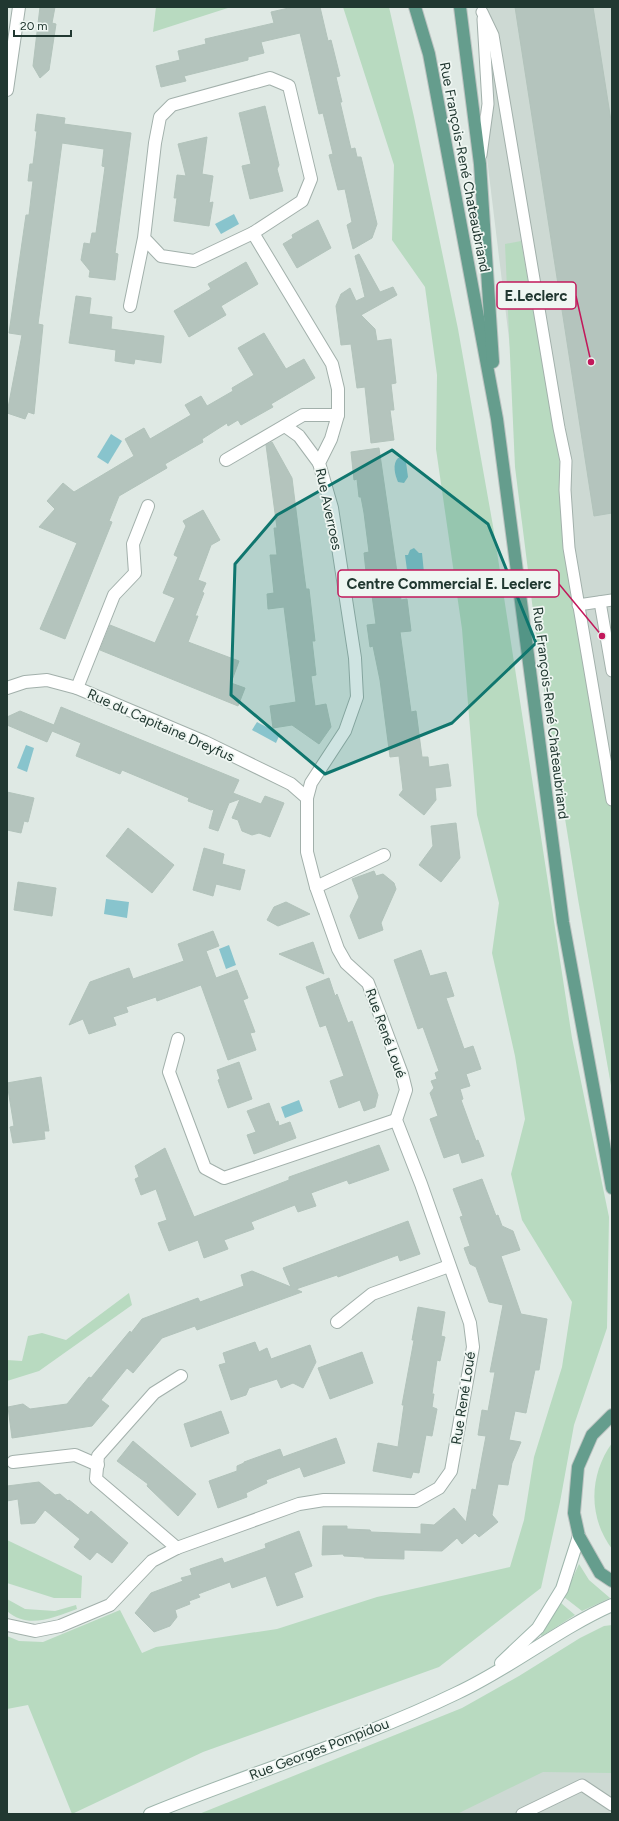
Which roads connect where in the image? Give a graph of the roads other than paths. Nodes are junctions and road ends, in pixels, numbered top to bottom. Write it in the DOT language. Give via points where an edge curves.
graph roads {
  1 [pos="19,7"];
  2 [pos="415,7"];
  3 [pos="460,7"];
  4 [pos="482,9"];
  5 [pos="7,90"];
  6 [pos="480,164"];
  7 [pos="253,233"];
  8 [pos="144,238"];
  9 [pos="130,306"];
  10 [pos="338,416"];
  11 [pos="497,420"];
  12 [pos="284,426"];
  13 [pos="226,460"];
  14 [pos="319,463"];
  15 [pos="148,506"];
  16 [pos="612,600"];
  17 [pos="600,602"];
  18 [pos="578,605"];
  19 [pos="612,672"];
  20 [pos="7,688"];
  21 [pos="77,688"];
  22 [pos="307,798"];
  23 [pos="612,800"];
  24 [pos="384,855"];
  25 [pos="316,887"];
  26 [pos="178,1039"];
  27 [pos="396,1120"];
  28 [pos="612,1188"];
  29 [pos="449,1266"];
  30 [pos="337,1322"];
  31 [pos="181,1376"];
  32 [pos="612,1415"];
  33 [pos="13,1462"];
  34 [pos="98,1464"];
  35 [pos="579,1536"];
  36 [pos="177,1548"];
  37 [pos="612,1581"];
  38 [pos="612,1605"];
  39 [pos="7,1625"];
  40 [pos="485,1679"];
  41 [pos="612,1804"];
  42 [pos="150,1814"];
  43 [pos="522,1814"];
  1 -- 5 [label="street"];
  2 -- 11 [label="main road, Rue François-René Chateaubriand" via="429,54"];
  3 -- 6 [label="main road"];
  4 -- 6 [label="lane" via="488,104"];
  4 -- 18 [label="lane" via="493,35 558,428 566,461 569,548"];
  6 -- 11 [label="main road"];
  7 -- 8 [label="street" via="194,261 161,256"];
  7 -- 8 [label="street" via="302,201 311,179 289,86 270,78 172,105 160,117"];
  7 -- 10 [label="street, Rue Averroes" via="332,364 338,389"];
  8 -- 9 [label="street"];
  10 -- 12 [label="street" via="303,415"];
  10 -- 14 [label="street, Rue Averroes" via="331,439"];
  11 -- 28 [label="main road, Rue François-René Chateaubriand" via="563,922"];
  12 -- 13 [label="street"];
  12 -- 14 [label="street" via="299,436"];
  14 -- 22 [label="street, Rue Averroes" via="332,508 355,658 357,697 345,732 311,783"];
  15 -- 21 [label="street" via="133,544 135,573 114,595"];
  16 -- 17 [label="lane"];
  17 -- 18 [label="lane"];
  17 -- 19 [label="lane"];
  18 -- 23 [label="lane"];
  20 -- 21 [label="street, Rue du Capitaine Dreyfus" via="25,682 47,680"];
  21 -- 22 [label="street, Rue du Capitaine Dreyfus" via="205,742 291,784"];
  22 -- 25 [label="street, Rue René Loué" via="307,852"];
  24 -- 25 [label="street"];
  25 -- 27 [label="street, Rue René Loué" via="346,963 368,984 402,1074 406,1090"];
  26 -- 27 [label="street" via="169,1072 205,1168 224,1178"];
  27 -- 29 [label="street, Rue René Loué"];
  29 -- 30 [label="street" via="372,1294"];
  29 -- 36 [label="street, Rue René Loué" via="470,1322 473,1347 451,1471 439,1488 416,1501 324,1500 298,1504"];
  31 -- 34 [label="street" via="154,1393 98,1456"];
  32 -- 35 [label="main road" via="592,1435 578,1466 574,1513"];
  33 -- 34 [label="street" via="74,1455"];
  34 -- 36 [label="street" via="96,1479"];
  35 -- 37 [label="main road" via="600,1573"];
  35 -- 40 [label="street, Rue Georges Pompidou" via="562,1589 538,1628"];
  36 -- 39 [label="street, Rue René Loué" via="152,1562 110,1605 60,1626 34,1631"];
  38 -- 40 [label="street, Rue Georges Pompidou" via="590,1615"];
  40 -- 42 [label="street, Rue Georges Pompidou" via="382,1725"];
  41 -- 43 [label="lane" via="582,1785"];
}
